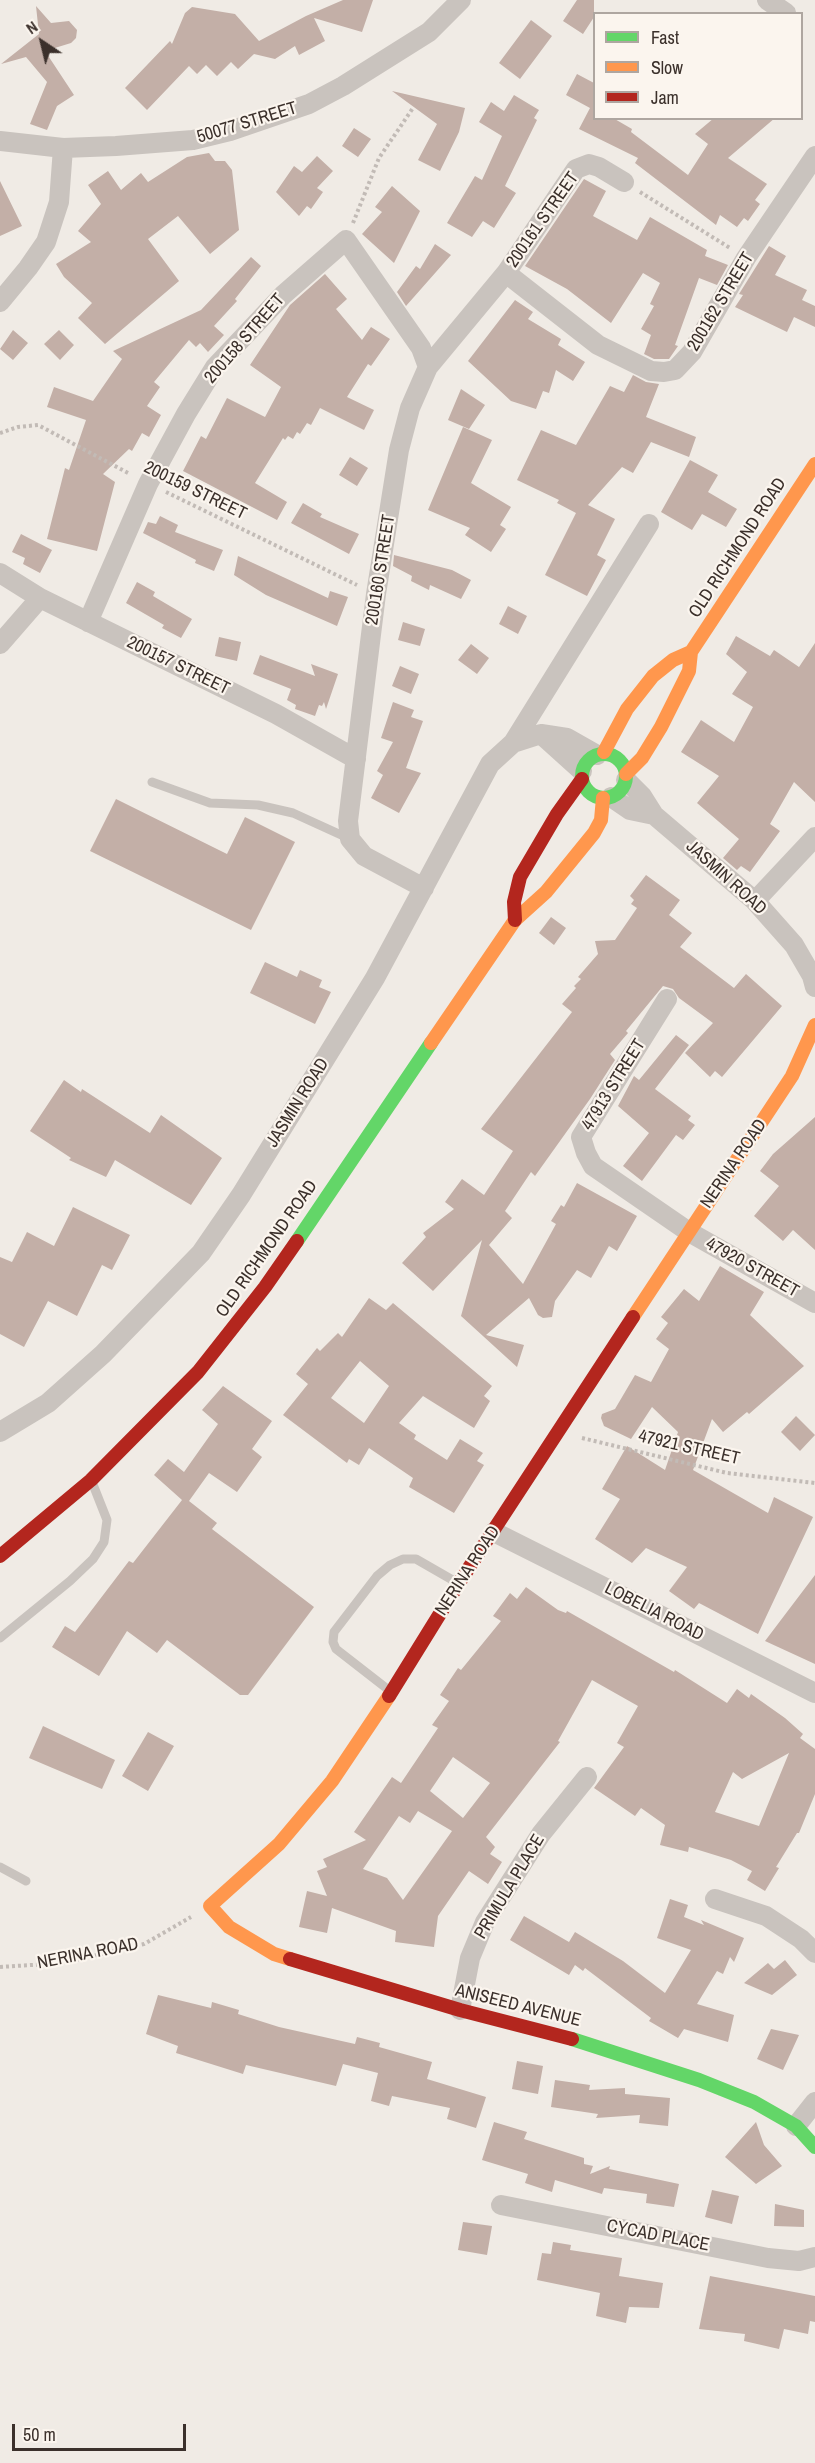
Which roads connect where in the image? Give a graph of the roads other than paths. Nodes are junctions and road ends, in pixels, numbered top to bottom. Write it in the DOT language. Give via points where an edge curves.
graph roads {
  1 [pos="461,0"];
  2 [pos="767,0"];
  3 [pos="785,12"];
  4 [pos="0,141"];
  5 [pos="63,148"];
  6 [pos="815,156"];
  7 [pos="624,182"];
  8 [pos="506,273"];
  9 [pos="0,302"];
  10 [pos="428,367"];
  11 [pos="815,464"];
  12 [pos="649,524"];
  13 [pos="0,573"];
  14 [pos="9,585"];
  15 [pos="40,598"];
  16 [pos="88,622"];
  17 [pos="0,644"];
  18 [pos="692,652"];
  19 [pos="541,734"];
  20 [pos="513,743"];
  21 [pos="601,753"];
  22 [pos="356,759"];
  23 [pos="582,775"];
  24 [pos="626,777"];
  25 [pos="152,782"];
  26 [pos="607,798"];
  27 [pos="654,815"];
  28 [pos="815,837"];
  29 [pos="350,839"];
  30 [pos="424,888"];
  31 [pos="755,901"];
  32 [pos="515,920"];
  33 [pos="814,982"];
  34 [pos="667,999"];
  35 [pos="815,1025"];
  36 [pos="688,1232"];
  37 [pos="815,1303"];
  38 [pos="0,1432"];
  39 [pos="91,1480"];
  40 [pos="494,1532"];
  41 [pos="0,1556"];
  42 [pos="459,1583"];
  43 [pos="0,1638"];
  44 [pos="392,1692"];
  45 [pos="815,1693"];
  46 [pos="587,1777"];
  47 [pos="0,1867"];
  48 [pos="26,1881"];
  49 [pos="716,1899"];
  50 [pos="210,1906"];
  51 [pos="815,1953"];
  52 [pos="460,2010"];
  53 [pos="815,2102"];
  54 [pos="796,2126"];
  55 [pos="815,2147"];
  56 [pos="501,2205"];
  57 [pos="815,2257"];
  1 -- 5 [label="street, 50077 STREET" via="429,32 378,65 309,104 277,116 193,140"];
  2 -- 3 [label="street"];
  4 -- 5 [label="street, 50077 STREET"];
  5 -- 9 [label="street" via="59,202 46,242"];
  6 -- 8 [label="street, 200162 STREET" via="746,258 692,352 675,370 651,371 598,345"];
  7 -- 8 [label="street, 200161 STREET" via="589,164 576,169"];
  8 -- 10 [label="street, 200161 STREET"];
  10 -- 16 [label="street, 200158 STREET" via="416,340 346,240 283,295 215,367 148,484"];
  10 -- 22 [label="street, 200160 STREET" via="410,408 399,450"];
  11 -- 18 [label="street, OLD RICHMOND ROAD"];
  12 -- 20 [label="street"];
  13 -- 14 [label="street, 200157 STREET"];
  14 -- 15 [label="street, 200157 STREET"];
  15 -- 16 [label="street, 200157 STREET"];
  15 -- 17 [label="street"];
  16 -- 22 [label="street, 200157 STREET" via="276,714"];
  18 -- 21 [label="street, OLD RICHMOND ROAD" via="673,660 654,676 627,709"];
  18 -- 24 [label="street, OLD RICHMOND ROAD" via="689,671 661,727"];
  19 -- 20 [label="street, JASMIN ROAD"];
  19 -- 21 [label="street, JASMIN ROAD" via="567,738"];
  19 -- 23 [label="street"];
  20 -- 30 [label="street, JASMIN ROAD" via="490,764"];
  21 -- 23 [label="street, OLD RICHMOND ROAD" via="587,761"];
  21 -- 24 [label="street" via="619,759"];
  22 -- 29 [label="street, 200160 STREET" via="348,821"];
  23 -- 26 [label="street" via="589,792"];
  23 -- 32 [label="street, OLD RICHMOND ROAD" via="520,877 514,902"];
  24 -- 26 [label="street, OLD RICHMOND ROAD" via="621,791"];
  24 -- 27 [label="street, JASMIN ROAD"];
  25 -- 29 [label="lane" via="210,803 258,805 293,813"];
  26 -- 27 [label="street, JASMIN ROAD" via="630,810"];
  26 -- 32 [label="street, OLD RICHMOND ROAD" via="594,833 546,892"];
  27 -- 31 [label="street, JASMIN ROAD"];
  28 -- 31 [label="street"];
  29 -- 30 [label="street" via="364,856"];
  30 -- 38 [label="street, JASMIN ROAD" via="375,978 241,1196 201,1253 80,1375 48,1403"];
  31 -- 33 [label="street, JASMIN ROAD" via="794,945"];
  32 -- 39 [label="street, OLD RICHMOND ROAD" via="265,1287 198,1372"];
  34 -- 36 [label="street, 47913 STREET" via="581,1137 593,1166"];
  35 -- 36 [label="street, NERINA ROAD" via="792,1076"];
  36 -- 37 [label="street, 47920 STREET"];
  36 -- 40 [label="street, NERINA ROAD"];
  39 -- 41 [label="street, OLD RICHMOND ROAD"];
  39 -- 43 [label="lane" via="107,1520 104,1542 70,1581"];
  40 -- 42 [label="street, NERINA ROAD"];
  40 -- 45 [label="street, LOBELIA ROAD"];
  42 -- 44 [label="street, NERINA ROAD"];
  42 -- 44 [label="lane" via="416,1559 403,1559 377,1576 334,1632 336,1649"];
  44 -- 50 [label="street, NERINA ROAD" via="332,1781 279,1844"];
  46 -- 52 [label="street, PRIMULA PLACE" via="541,1834 485,1922 470,1958"];
  47 -- 48 [label="lane"];
  49 -- 51 [label="street" via="766,1916"];
  50 -- 52 [label="street, ANISEED AVENUE" via="229,1927 274,1954"];
  52 -- 54 [label="street, ANISEED AVENUE" via="601,2046 677,2072 754,2102"];
  53 -- 54 [label="street"];
  54 -- 55 [label="street, ANISEED AVENUE"];
  56 -- 57 [label="street, CYCAD PLACE" via="768,2258 799,2261"];
}
